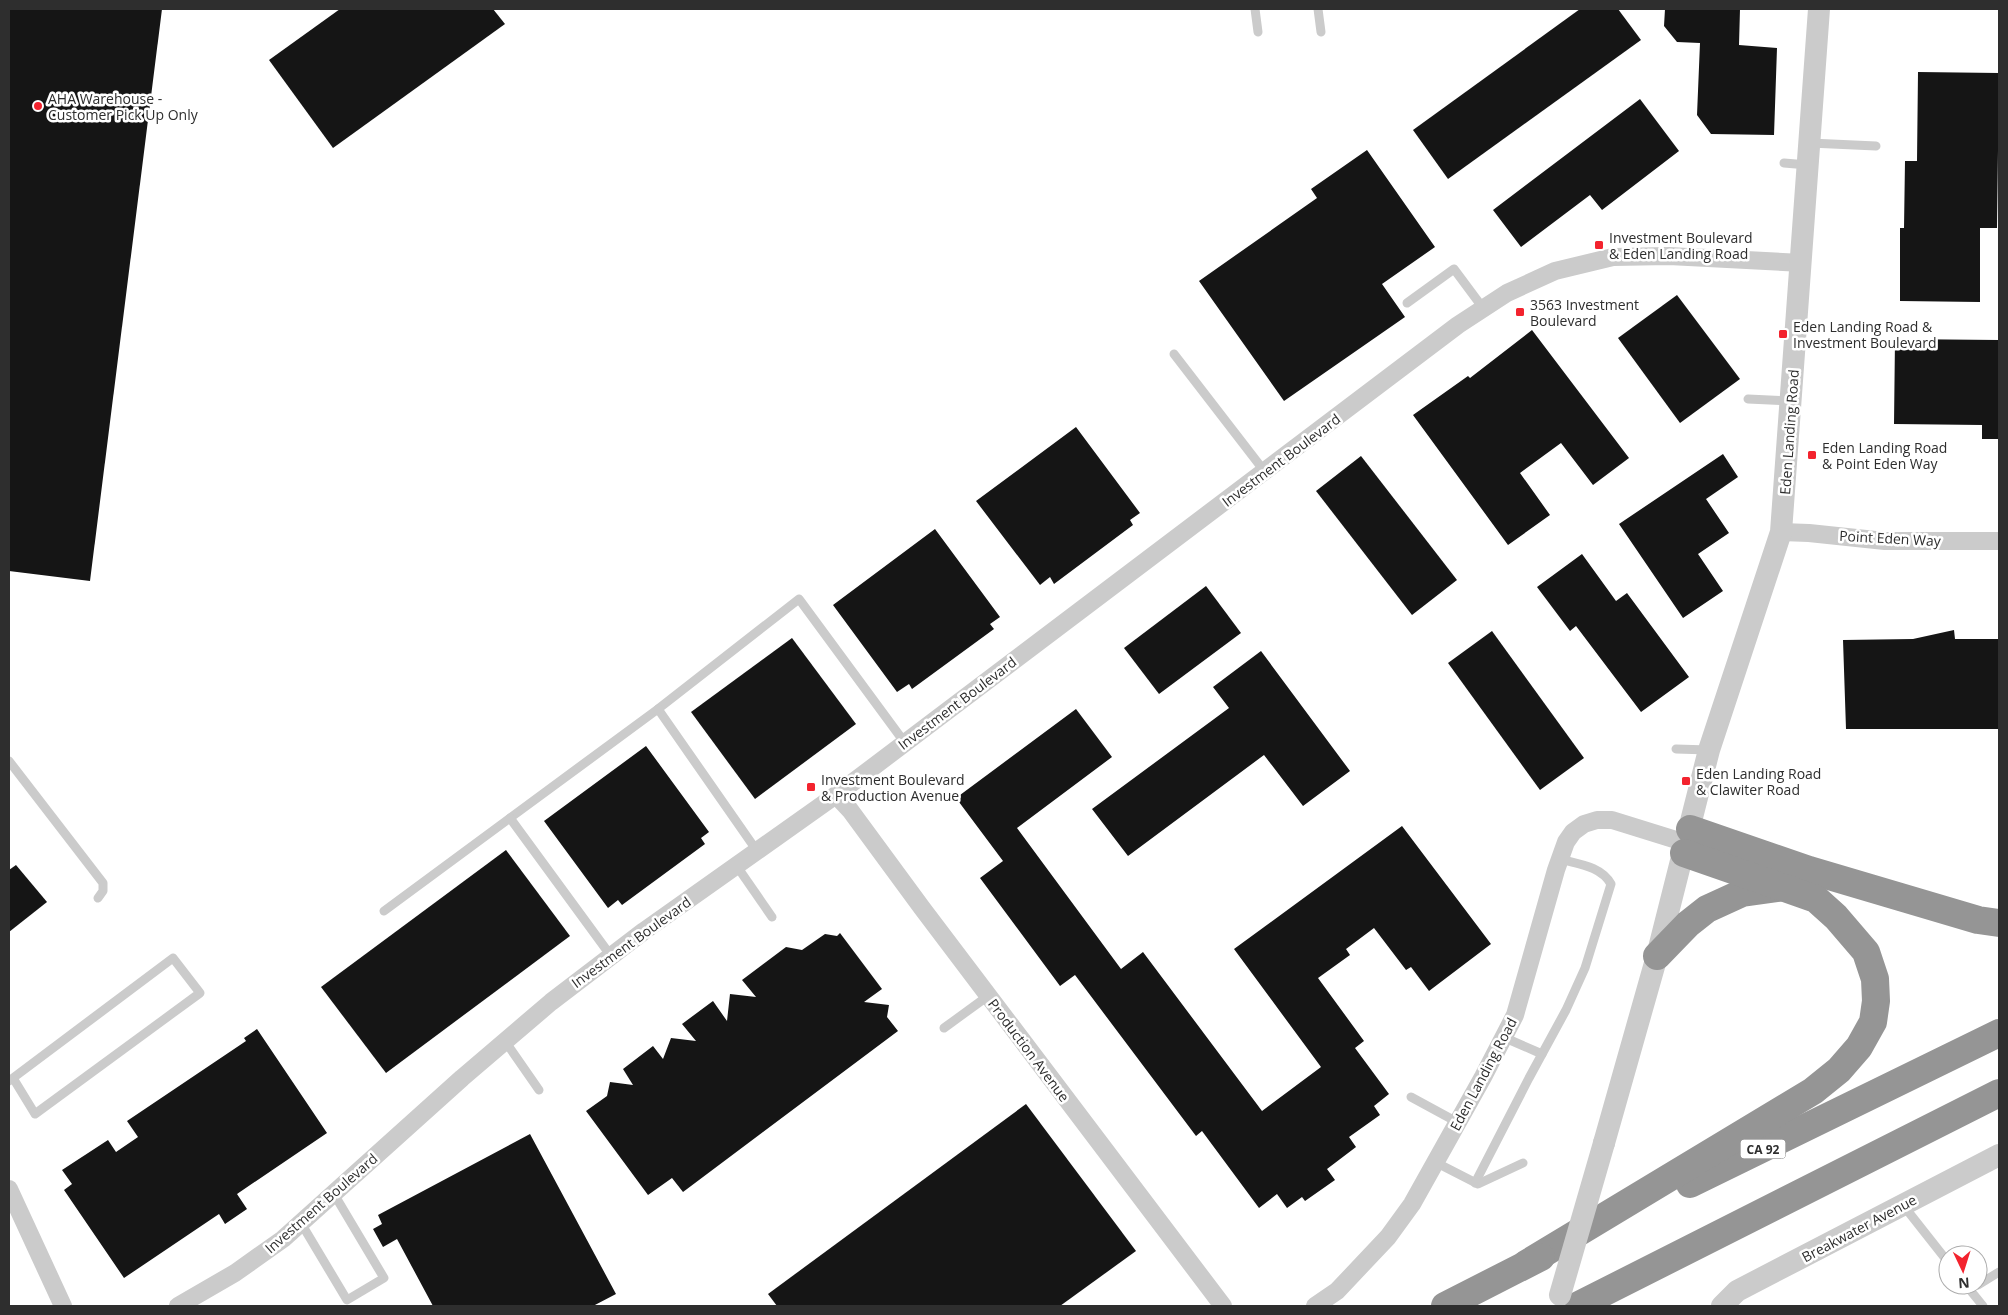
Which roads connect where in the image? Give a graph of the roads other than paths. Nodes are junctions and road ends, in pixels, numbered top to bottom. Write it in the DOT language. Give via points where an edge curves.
graph roads {
  1 [pos="1255,9"];
  2 [pos="1318,9"];
  3 [pos="1818,9"];
  4 [pos="1258,32"];
  5 [pos="1321,32"];
  6 [pos="1876,146"];
  7 [pos="1809,154"];
  8 [pos="1784,163"];
  9 [pos="1802,263"];
  10 [pos="1407,303"];
  11 [pos="1483,308"];
  12 [pos="1174,354"];
  13 [pos="1748,399"];
  14 [pos="1791,401"];
  15 [pos="1265,472"];
  16 [pos="1781,532"];
  17 [pos="1999,541"];
  18 [pos="658,709"];
  19 [pos="905,743"];
  20 [pos="1676,749"];
  21 [pos="1709,750"];
  22 [pos="9,761"];
  23 [pos="836,795"];
  24 [pos="510,818"];
  25 [pos="1686,842"];
  26 [pos="757,851"];
  27 [pos="1560,859"];
  28 [pos="736,866"];
  29 [pos="1784,887"];
  30 [pos="98,898"];
  31 [pos="384,911"];
  32 [pos="772,918"];
  33 [pos="1999,923"];
  34 [pos="611,956"];
  35 [pos="1657,956"];
  36 [pos="988,996"];
  37 [pos="944,1028"];
  38 [pos="1999,1033"];
  39 [pos="1503,1038"];
  40 [pos="506,1041"];
  41 [pos="1542,1054"];
  42 [pos="11,1079"];
  43 [pos="539,1090"];
  44 [pos="1999,1093"];
  45 [pos="1411,1097"];
  46 [pos="1457,1122"];
  47 [pos="1999,1155"];
  48 [pos="1435,1162"];
  49 [pos="1523,1163"];
  50 [pos="1475,1183"];
  51 [pos="9,1189"];
  52 [pos="334,1194"];
  53 [pos="1903,1205"];
  54 [pos="301,1223"];
  55 [pos="1938,1249"];
  56 [pos="1526,1264"];
  57 [pos="1565,1302"];
  58 [pos="350,1303"];
  59 [pos="63,1306"];
  60 [pos="178,1306"];
  61 [pos="1223,1306"];
  62 [pos="1315,1306"];
  63 [pos="1445,1306"];
  64 [pos="1722,1306"];
  1 -- 4 [label="lane"];
  2 -- 5 [label="lane"];
  3 -- 7 [label="street, Eden Landing Road"];
  6 -- 7 [label="lane"];
  7 -- 8 [label="lane"];
  7 -- 9 [label="street, Eden Landing Road"];
  9 -- 11 [label="street, Investment Boulevard" via="1669,256 1613,257 1555,271"];
  9 -- 14 [label="street, Eden Landing Road"];
  10 -- 11 [label="lane" via="1454,269"];
  11 -- 15 [label="street, Investment Boulevard"];
  12 -- 15 [label="lane"];
  13 -- 14 [label="lane"];
  14 -- 16 [label="street, Eden Landing Road"];
  15 -- 19 [label="street, Investment Boulevard"];
  16 -- 17 [label="street, Point Eden Way" via="1885,541"];
  16 -- 21 [label="street, Eden Landing Road"];
  18 -- 19 [label="lane" via="799,599"];
  18 -- 24 [label="lane"];
  18 -- 26 [label="lane"];
  19 -- 23 [label="street, Investment Boulevard"];
  20 -- 21 [label="lane"];
  21 -- 25 [label="street, Eden Landing Road"];
  22 -- 30 [label="lane" via="104,883"];
  23 -- 26 [label="street, Investment Boulevard"];
  23 -- 36 [label="street, Production Avenue"];
  24 -- 31 [label="lane"];
  24 -- 34 [label="lane"];
  25 -- 27 [label="street, Eden Landing Road" via="1612,820 1597,820 1573,832"];
  25 -- 29 [label="highway"];
  25 -- 33 [label="highway" via="1808,870 1978,920"];
  25 -- 35 [label="street, Eden Landing Road"];
  26 -- 28 [label="street, Investment Boulevard"];
  27 -- 39 [label="street, Eden Landing Road" via="1515,1015"];
  27 -- 41 [label="lane" via="1593,868 1606,875 1611,884 1585,968"];
  28 -- 32 [label="lane"];
  28 -- 34 [label="street, Investment Boulevard"];
  29 -- 35 [label="highway" via="1742,893 1707,909"];
  29 -- 56 [label="highway" via="1816,899 1866,952 1875,979 1876,1001 1873,1022 1859,1047 1839,1070 1813,1091"];
  34 -- 40 [label="street, Investment Boulevard"];
  35 -- 57 [label="street, Eden Landing Road, bridge" via="1604,1143"];
  36 -- 37 [label="lane"];
  36 -- 61 [label="street, Production Avenue"];
  38 -- 56 [label="highway, CA 92"];
  39 -- 41 [label="lane"];
  39 -- 46 [label="street, Eden Landing Road"];
  40 -- 43 [label="lane"];
  40 -- 52 [label="street, Investment Boulevard"];
  41 -- 50 [label="lane"];
  42 -- 42 [label="lane" via="173,958 200,993 35,1114"];
  44 -- 57 [label="highway"];
  45 -- 46 [label="lane"];
  46 -- 48 [label="street, Eden Landing Road"];
  47 -- 53 [label="street, Breakwater Avenue"];
  48 -- 50 [label="lane"];
  48 -- 62 [label="street, Eden Landing Road" via="1412,1204 1388,1237 1337,1291"];
  49 -- 50 [label="lane"];
  51 -- 59 [label="street"];
  52 -- 54 [label="street, Investment Boulevard"];
  52 -- 58 [label="lane" via="384,1278"];
  53 -- 55 [label="lane"];
  53 -- 64 [label="street, Breakwater Avenue" via="1737,1291"];
  54 -- 58 [label="lane"];
  54 -- 60 [label="street, Investment Boulevard" via="235,1273"];
  56 -- 63 [label="highway, CA 92"];
}
